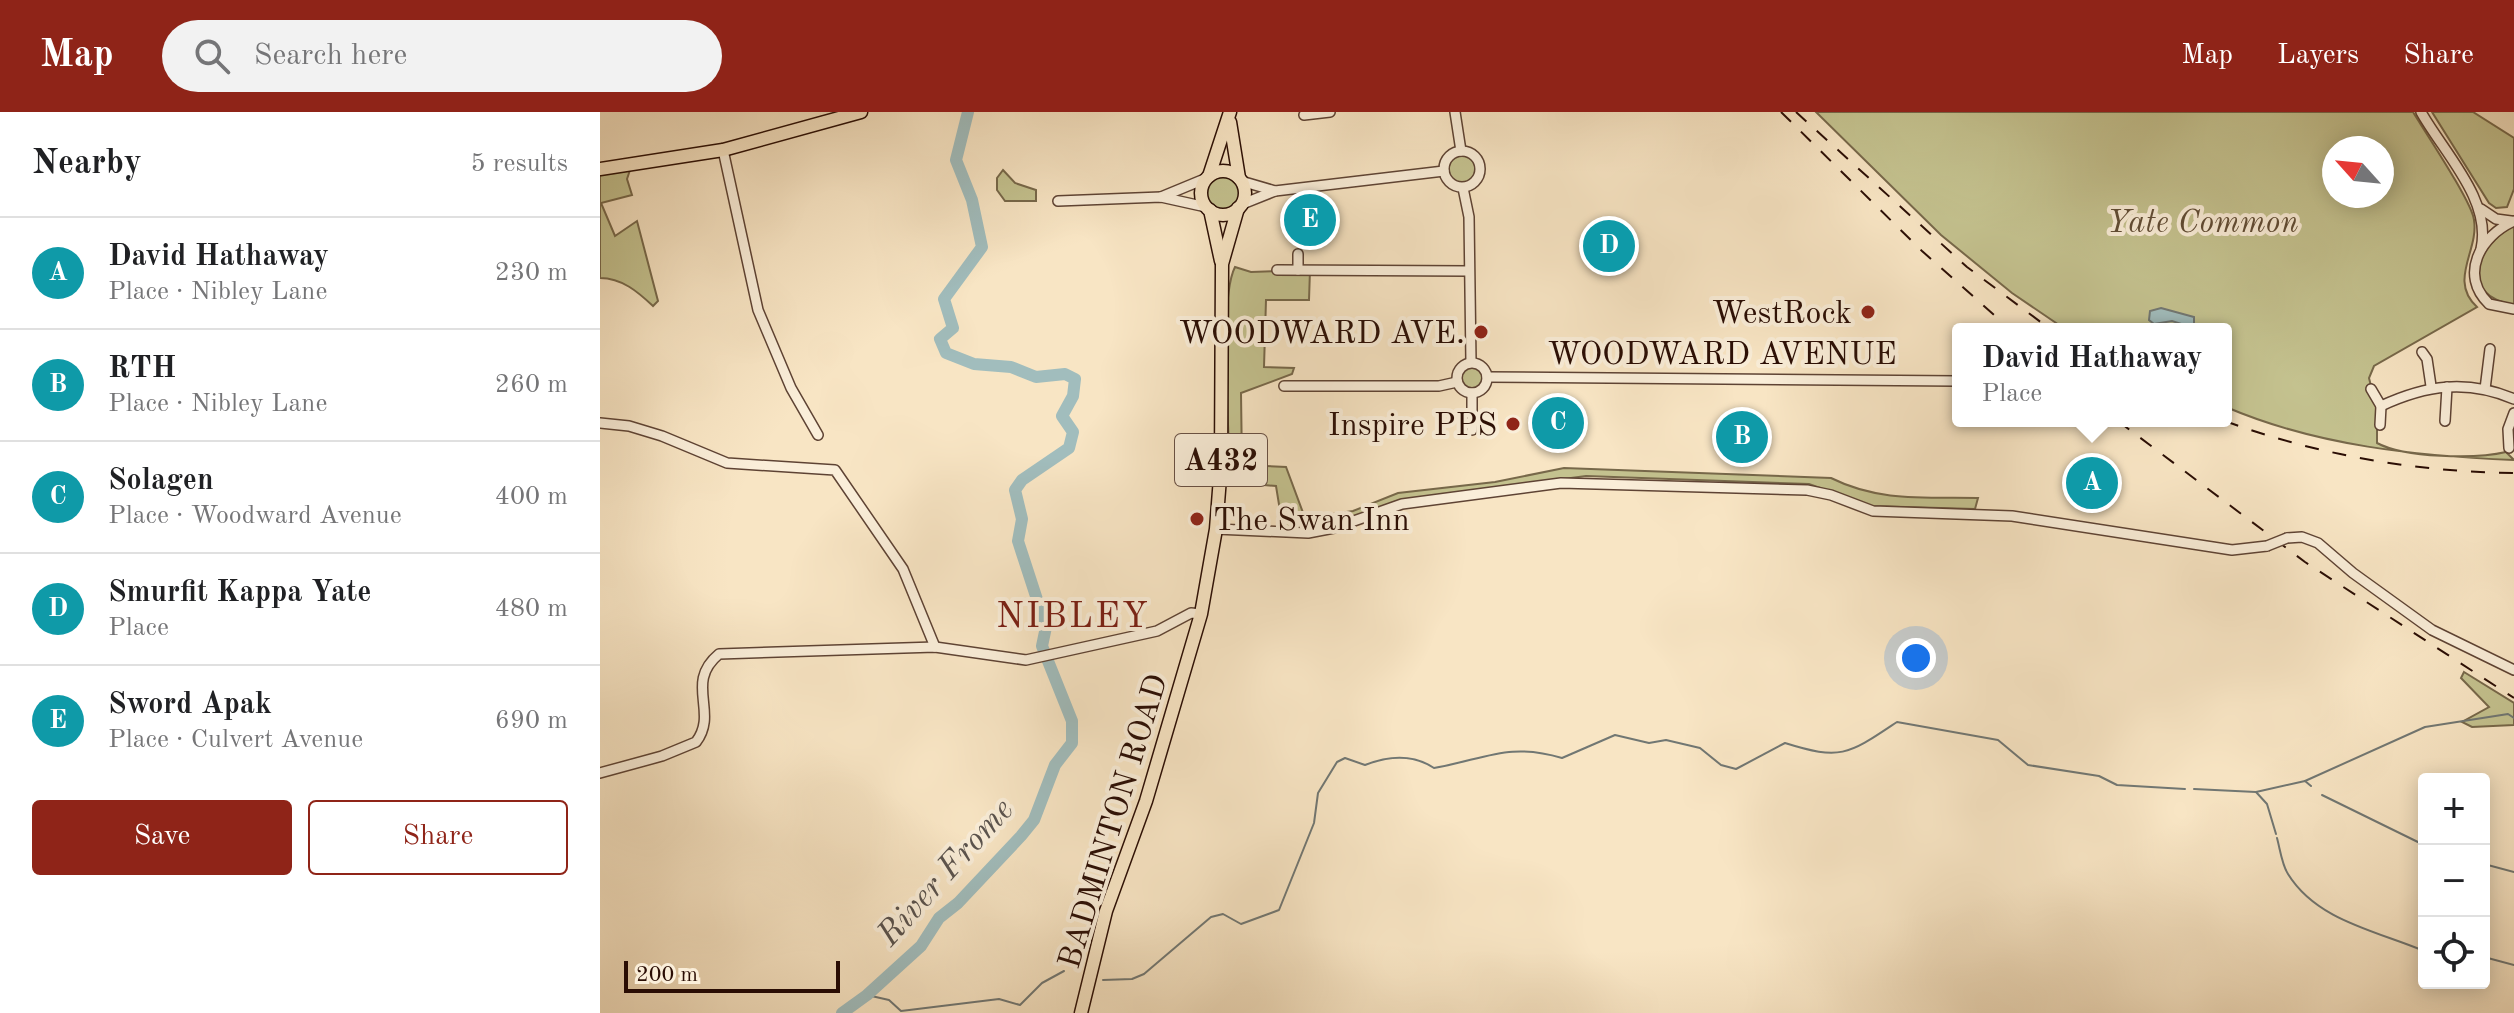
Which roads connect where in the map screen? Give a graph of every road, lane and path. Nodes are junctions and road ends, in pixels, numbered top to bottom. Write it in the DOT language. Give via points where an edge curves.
graph roads {
  1 [pos="861,112"];
  2 [pos="1330,112"];
  3 [pos="1455,112"];
  4 [pos="2421,112"];
  5 [pos="1230,114"];
  6 [pos="1304,115"];
  7 [pos="723,150"];
  8 [pos="1461,151"];
  9 [pos="600,169"];
  10 [pos="1444,171"];
  11 [pos="1208,177"];
  12 [pos="1240,180"];
  13 [pos="1463,188"];
  14 [pos="1275,191"];
  15 [pos="1161,197"];
  16 [pos="1058,201"];
  17 [pos="2479,206"];
  18 [pos="1239,207"];
  19 [pos="1208,208"];
  20 [pos="2514,221"];
  21 [pos="2481,249"];
  22 [pos="1298,254"];
  23 [pos="1222,264"];
  24 [pos="1277,270"];
  25 [pos="1298,270"];
  26 [pos="1469,271"];
  27 [pos="2514,309"];
  28 [pos="2490,349"];
  29 [pos="2422,352"];
  30 [pos="1471,362"];
  31 [pos="1487,377"];
  32 [pos="1952,381"];
  33 [pos="1457,382"];
  34 [pos="1284,386"];
  35 [pos="2431,386"];
  36 [pos="2447,387"];
  37 [pos="2371,389"];
  38 [pos="2485,389"];
  39 [pos="1472,393"];
  40 [pos="2514,399"];
  41 [pos="2381,406"];
  42 [pos="2514,413"];
  43 [pos="2445,421"];
  44 [pos="600,423"];
  45 [pos="2380,425"];
  46 [pos="1472,430"];
  47 [pos="818,435"];
  48 [pos="2509,448"];
  49 [pos="1216,529"];
  50 [pos="1201,614"];
  51 [pos="935,647"];
  52 [pos="2514,670"];
  53 [pos="600,773"];
  54 [pos="1081,1013"];
  1 -- 7 [label="main road"];
  2 -- 6 [label="street"];
  3 -- 8 [label="street"];
  4 -- 17 [label="street"];
  5 -- 11 [label="main road"];
  5 -- 12 [label="main road"];
  7 -- 9 [label="main road"];
  7 -- 47 [label="street" via="758,310 791,388"];
  8 -- 10 [label="street" via="1446,159"];
  8 -- 13 [label="street" via="1471,153 1481,166 1479,177"];
  10 -- 13 [label="street" via="1448,181"];
  10 -- 14 [label="street"];
  11 -- 12 [label="main road" via="1222,171"];
  11 -- 15 [label="street"];
  11 -- 19 [label="main road" via="1201,189"];
  12 -- 14 [label="street"];
  12 -- 18 [label="main road" via="1244,191"];
  13 -- 26 [label="street"];
  14 -- 18 [label="street"];
  15 -- 16 [label="street"];
  15 -- 19 [label="street"];
  17 -- 20 [label="street" via="2496,219"];
  17 -- 21 [label="street" via="2485,228"];
  18 -- 19 [label="main road" via="1224,214"];
  18 -- 23 [label="main road, BADMINTON ROAD / A432"];
  19 -- 23 [label="main road, BADMINTON ROAD / A432"];
  20 -- 21 [label="street"];
  21 -- 27 [label="street" via="2473,271 2480,295 2498,308"];
  22 -- 25 [label="street"];
  23 -- 49 [label="main road, BADMINTON ROAD / A432" via="1222,450"];
  24 -- 25 [label="street"];
  25 -- 26 [label="street"];
  26 -- 30 [label="street"];
  28 -- 38 [label="street"];
  29 -- 35 [label="street"];
  30 -- 31 [label="street" via="1484,368"];
  30 -- 33 [label="street" via="1458,371"];
  31 -- 32 [label="street, WOODWARD AVENUE"];
  31 -- 39 [label="street" via="1485,386"];
  33 -- 34 [label="street"];
  33 -- 39 [label="street"];
  35 -- 36 [label="street"];
  35 -- 41 [label="street"];
  36 -- 38 [label="street"];
  36 -- 43 [label="street"];
  37 -- 41 [label="street"];
  38 -- 40 [label="street"];
  39 -- 46 [label="street"];
  41 -- 45 [label="street"];
  42 -- 48 [label="street"];
  44 -- 51 [label="street" via="662,436 727,463 835,470 903,569"];
  49 -- 50 [label="main road, BADMINTON ROAD / A432"];
  49 -- 52 [label="street, bridge" via="1308,533 1402,504 1587,481 1807,490 1882,512 2012,516 2232,550 2302,537 2318,543 2432,630"];
  50 -- 51 [label="street" via="1191,613 1157,631 1026,660"];
  50 -- 54 [label="main road, BADMINTON ROAD / A432" via="1146,801 1106,911"];
  51 -- 53 [label="street" via="719,654 707,664 701,681 705,722 696,742"];
}
